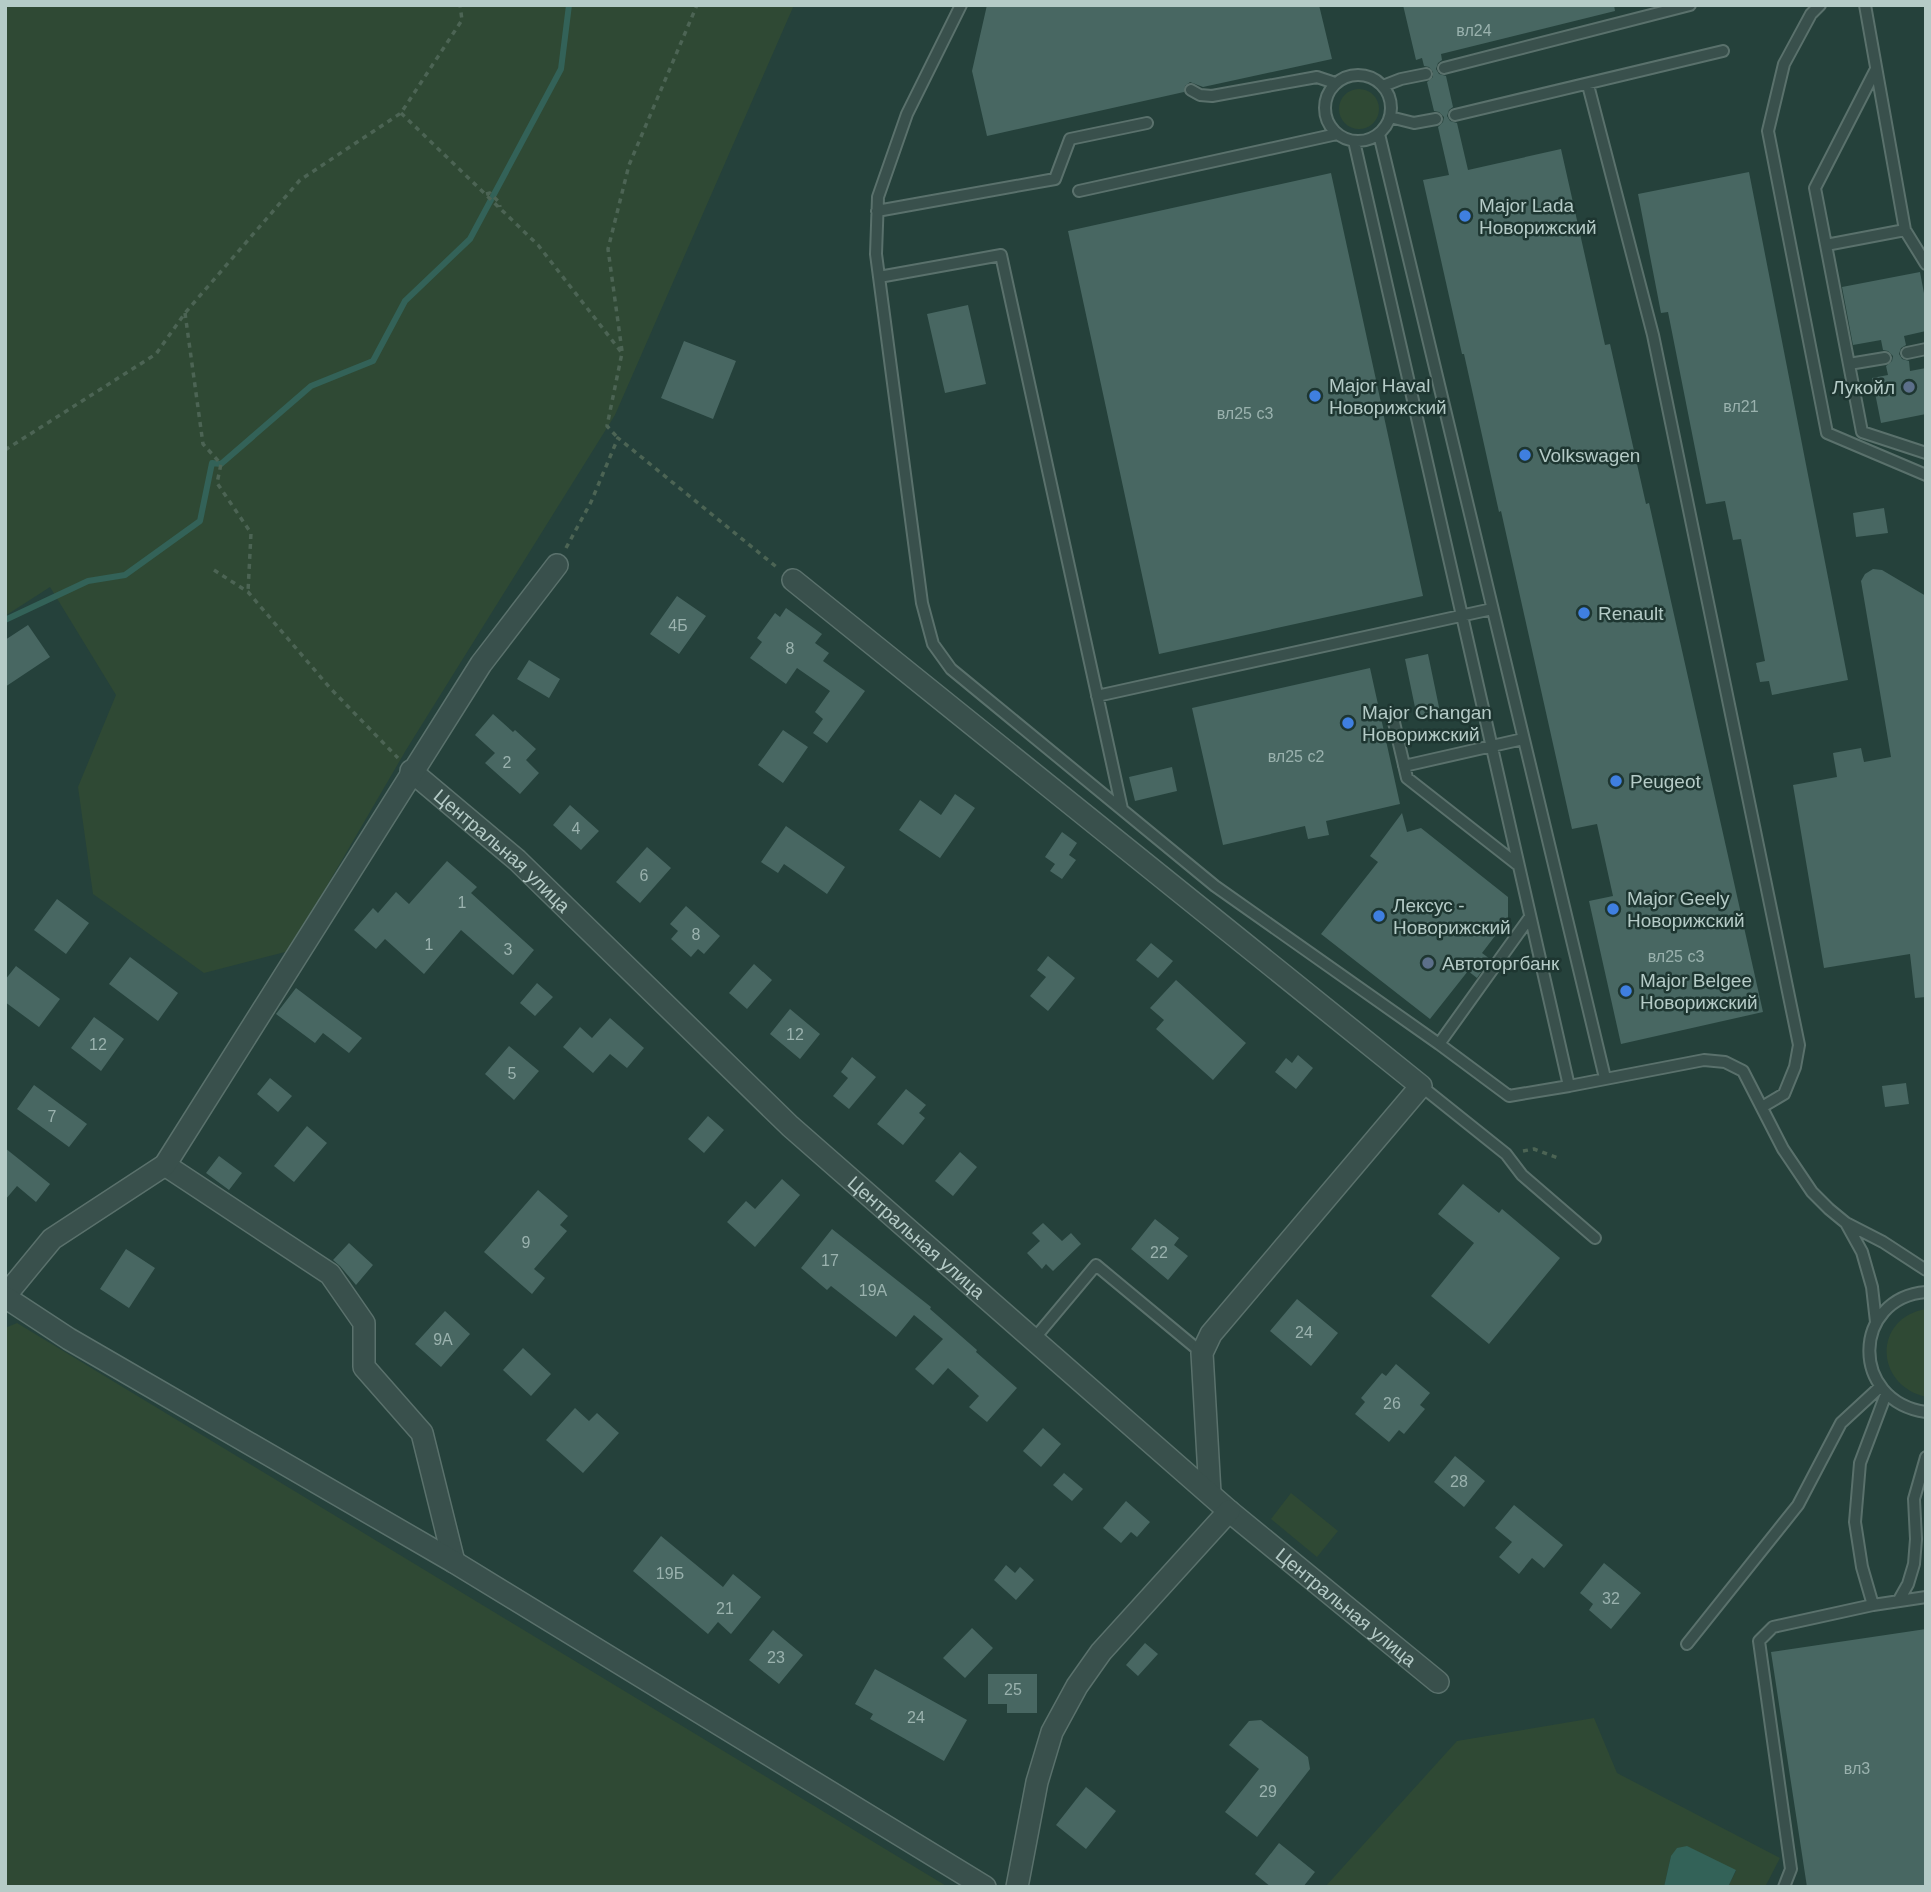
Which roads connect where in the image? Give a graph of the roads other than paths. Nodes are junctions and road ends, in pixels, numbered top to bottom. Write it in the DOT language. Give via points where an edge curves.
graph roads {
  1 [pos="961,5"];
  2 [pos="1690,5"];
  3 [pos="1820,5"];
  4 [pos="1865,5"];
  5 [pos="1723,51"];
  6 [pos="1444,68"];
  7 [pos="1876,69"];
  8 [pos="1426,74"];
  9 [pos="1335,83"];
  10 [pos="1588,85"];
  11 [pos="1382,86"];
  12 [pos="1191,90"];
  13 [pos="1455,115"];
  14 [pos="1390,117"];
  15 [pos="1436,119"];
  16 [pos="1147,123"];
  17 [pos="1337,134"];
  18 [pos="1379,134"];
  19 [pos="1354,141"];
  20 [pos="1079,191"];
  21 [pos="877,211"];
  22 [pos="1905,230"];
  23 [pos="1826,245"];
  24 [pos="1926,264"];
  25 [pos="879,277"];
  26 [pos="1926,349"];
  27 [pos="1907,353"];
  28 [pos="1885,358"];
  29 [pos="1849,364"];
  30 [pos="1926,453"];
  31 [pos="1926,475"];
  32 [pos="557,565"];
  33 [pos="793,580"];
  34 [pos="1492,609"];
  35 [pos="1461,616"];
  36 [pos="1097,696"];
  37 [pos="1393,718"];
  38 [pos="1523,739"];
  39 [pos="1491,747"];
  40 [pos="1404,766"];
  41 [pos="411,771"];
  42 [pos="1122,809"];
  43 [pos="1518,865"];
  44 [pos="1530,917"];
  45 [pos="1440,1044"];
  46 [pos="1605,1078"];
  47 [pos="1421,1086"];
  48 [pos="1569,1086"];
  49 [pos="1762,1107"];
  50 [pos="165,1165"];
  51 [pos="1846,1223"];
  52 [pos="1595,1238"];
  53 [pos="1926,1270"];
  54 [pos="1926,1292"];
  55 [pos="5,1297"];
  56 [pos="1876,1322"];
  57 [pos="1034,1339"];
  58 [pos="1202,1353"];
  59 [pos="1883,1391"];
  60 [pos="1926,1412"];
  61 [pos="1926,1457"];
  62 [pos="1210,1493"];
  63 [pos="1229,1510"];
  64 [pos="1916,1539"];
  65 [pos="1926,1548"];
  66 [pos="454,1562"];
  67 [pos="1926,1597"];
  68 [pos="1899,1600"];
  69 [pos="1873,1605"];
  70 [pos="1687,1644"];
  71 [pos="1438,1682"];
  72 [pos="985,1887"];
  73 [pos="1017,1887"];
  74 [pos="1784,1887"];
  1 -- 21 [label="lane" via="906,114"];
  2 -- 6 [label="lane"];
  3 -- 31 [label="lane" via="1784,64 1768,131 1827,433"];
  4 -- 7 [label="lane"];
  5 -- 10 [label="lane"];
  7 -- 22 [label="lane"];
  7 -- 23 [label="lane" via="1815,188"];
  8 -- 11 [label="lane"];
  9 -- 11 [label="lane" via="1364,75"];
  9 -- 12 [label="lane" via="1317,77 1212,96"];
  9 -- 17 [label="lane" via="1324,110"];
  10 -- 13 [label="lane"];
  10 -- 49 [label="lane" via="1653,335 1798,1045 1784,1094"];
  11 -- 14 [label="lane" via="1389,95"];
  14 -- 15 [label="lane" via="1413,123"];
  14 -- 18 [label="lane"];
  16 -- 21 [label="lane" via="1070,139 1055,178"];
  17 -- 19 [label="lane"];
  17 -- 20 [label="lane"];
  18 -- 19 [label="lane"];
  18 -- 34 [label="lane"];
  19 -- 35 [label="lane"];
  21 -- 25 [label="lane"];
  22 -- 23 [label="lane"];
  22 -- 24 [label="lane"];
  23 -- 29 [label="lane"];
  25 -- 36 [label="lane" via="1001,255"];
  25 -- 42 [label="lane" via="922,603 933,644 951,669"];
  26 -- 27 [label="lane"];
  28 -- 29 [label="lane"];
  29 -- 30 [label="lane" via="1862,432"];
  32 -- 41 [label="street" via="481,663"];
  33 -- 47 [label="street"];
  34 -- 35 [label="lane"];
  34 -- 38 [label="lane"];
  35 -- 36 [label="lane"];
  35 -- 39 [label="lane"];
  36 -- 42 [label="lane"];
  37 -- 40 [label="lane"];
  38 -- 39 [label="lane"];
  38 -- 46 [label="lane"];
  39 -- 40 [label="lane"];
  39 -- 43 [label="lane"];
  40 -- 43 [label="lane" via="1407,778"];
  41 -- 50 [label="street"];
  41 -- 57 [label="street, Центральная улица" via="517,860 790,1126"];
  42 -- 45 [label="lane" via="1215,886"];
  43 -- 44 [label="lane"];
  44 -- 45 [label="lane"];
  44 -- 48 [label="lane"];
  45 -- 48 [label="lane" via="1509,1096"];
  46 -- 48 [label="lane"];
  46 -- 49 [label="lane" via="1704,1060 1726,1062 1743,1070"];
  47 -- 52 [label="lane" via="1506,1154 1522,1175"];
  47 -- 58 [label="street" via="1211,1334"];
  49 -- 51 [label="lane" via="1783,1150 1812,1192"];
  50 -- 55 [label="street" via="52,1239"];
  50 -- 66 [label="street" via="330,1275 364,1324 364,1367 422,1433"];
  51 -- 53 [label="lane"];
  51 -- 56 [label="lane" via="1862,1252"];
  54 -- 56 [label="lane" via="1900,1299"];
  55 -- 66 [label="street" via="69,1339"];
  56 -- 59 [label="lane" via="1869,1355"];
  57 -- 58 [label="lane" via="1096,1265"];
  57 -- 62 [label="street, Центральная улица"];
  58 -- 62 [label="street"];
  59 -- 60 [label="lane" via="1903,1407"];
  59 -- 69 [label="lane" via="1860,1463 1855,1522"];
  59 -- 70 [label="lane" via="1841,1423 1798,1505"];
  61 -- 64 [label="lane" via="1914,1499"];
  62 -- 63 [label="street, Центральная улица"];
  63 -- 71 [label="street, Центральная улица"];
  63 -- 73 [label="street" via="1101,1651 1077,1686 1052,1732"];
  64 -- 65 [label="lane"];
  64 -- 68 [label="lane" via="1914,1564"];
  66 -- 72 [label="street"];
  67 -- 68 [label="lane"];
  68 -- 69 [label="lane"];
  69 -- 74 [label="lane" via="1773,1627 1759,1641 1791,1868"];
}
